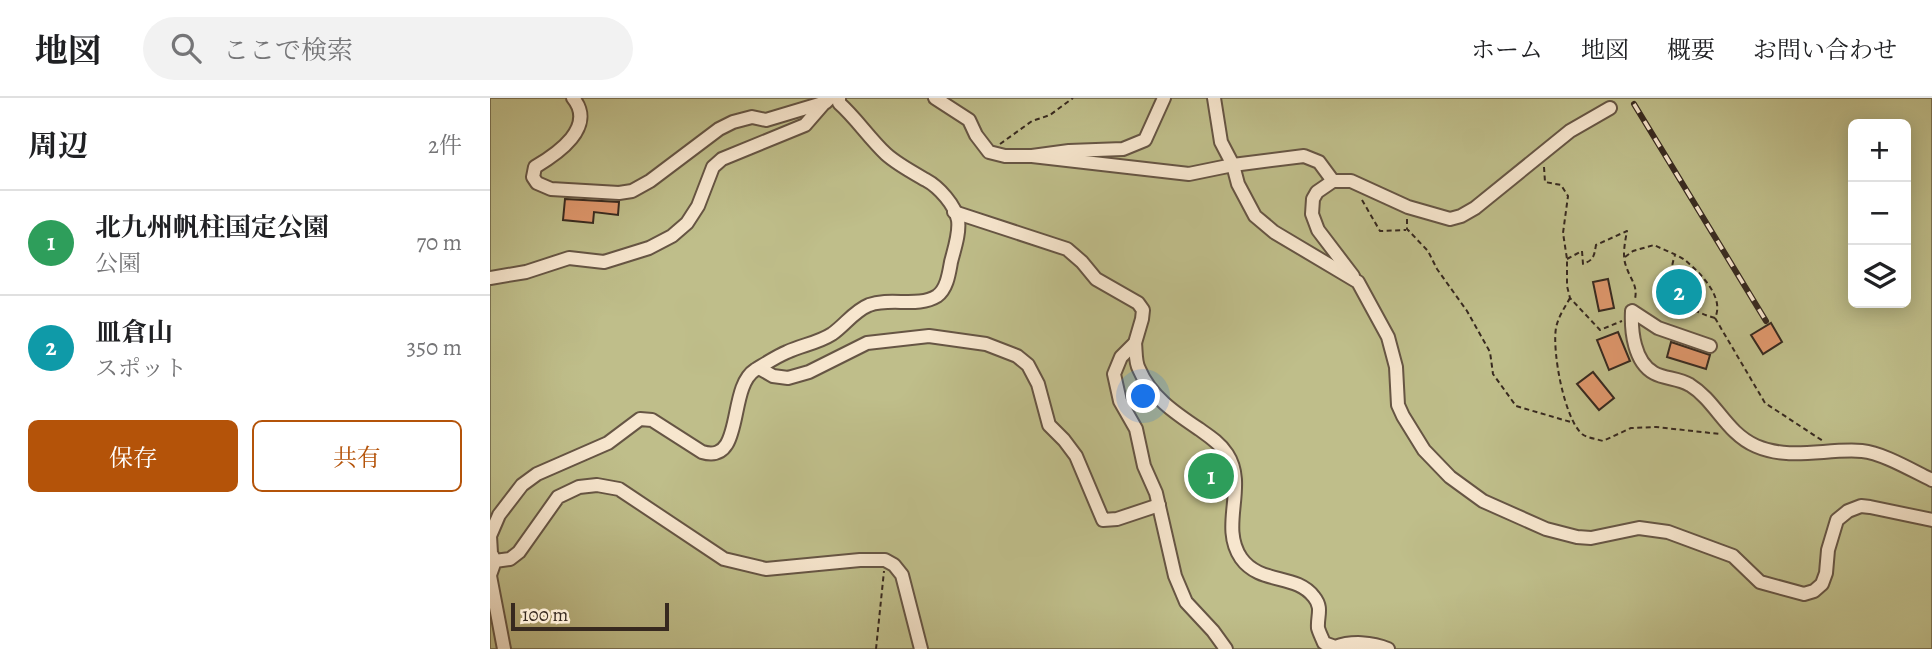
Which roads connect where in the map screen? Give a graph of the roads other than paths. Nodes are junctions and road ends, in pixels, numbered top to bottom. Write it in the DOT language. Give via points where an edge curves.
graph roads {
  1 [pos="573,98"];
  2 [pos="839,98"];
  3 [pos="936,98"];
  4 [pos="1164,98"];
  5 [pos="1214,98"];
  6 [pos="828,100"];
  7 [pos="1610,107"];
  8 [pos="1032,156"];
  9 [pos="1233,165"];
  10 [pos="1334,181"];
  11 [pos="954,212"];
  12 [pos="490,278"];
  13 [pos="1358,282"];
  14 [pos="1135,343"];
  15 [pos="1710,346"];
  16 [pos="759,368"];
  17 [pos="1932,480"];
  18 [pos="1159,505"];
  19 [pos="1932,520"];
  20 [pos="495,561"];
  21 [pos="490,575"];
  22 [pos="504,649"];
  23 [pos="921,649"];
  24 [pos="1226,649"];
  25 [pos="1388,649"];
  1 -- 6 [label="street" via="579,106 580,122 574,136 535,167 533,177 551,189 619,192 650,181 733,122 752,117 765,120"];
  2 -- 11 [label="street" via="886,154 929,182"];
  3 -- 8 [label="street" via="969,120 989,152"];
  4 -- 8 [label="street" via="1145,140 1122,149"];
  5 -- 9 [label="street" via="1221,142"];
  6 -- 12 [label="street" via="804,125 722,159 713,167 687,223 660,242 604,262 569,258"];
  7 -- 10 [label="street" via="1570,131 1475,208 1450,219 1408,207 1351,181"];
  8 -- 9 [label="street" via="1189,174"];
  9 -- 10 [label="street" via="1304,156 1319,162"];
  9 -- 13 [label="street" via="1255,216"];
  10 -- 13 [label="street" via="1313,200 1314,222"];
  11 -- 14 [label="street" via="1067,249 1096,279 1139,303 1143,310"];
  11 -- 16 [label="street" via="958,220 955,245 939,295 869,305 832,334"];
  13 -- 19 [label="street" via="1388,337 1396,367 1398,405 1424,450 1483,501 1546,529 1591,538 1639,528 1668,532 1732,556 1760,582 1804,594 1822,584 1837,520 1848,511 1861,506"];
  14 -- 18 [label="street" via="1121,357 1114,374"];
  14 -- 25 [label="street" via="1138,367 1153,394 1215,441 1234,466 1237,485 1232,532 1239,556 1260,573 1297,582 1314,596 1324,643"];
  15 -- 17 [label="street" via="1657,328 1632,310 1640,361 1656,374 1689,384 1701,393 1738,436 1775,453 1864,451"];
  16 -- 18 [label="street" via="788,378 867,343 929,336 986,344 1028,365 1049,425 1076,456 1103,520"];
  16 -- 20 [label="street" via="745,379 729,442 721,452 702,452 659,425 640,419 608,443 537,474 522,485 499,515 490,536"];
  18 -- 24 [label="street" via="1175,576 1186,602"];
  20 -- 21 [label="street"];
  20 -- 23 [label="street" via="519,552 558,497 579,487 619,489 724,559 766,569 885,560 902,575"];
  21 -- 22 [label="street"];
}
